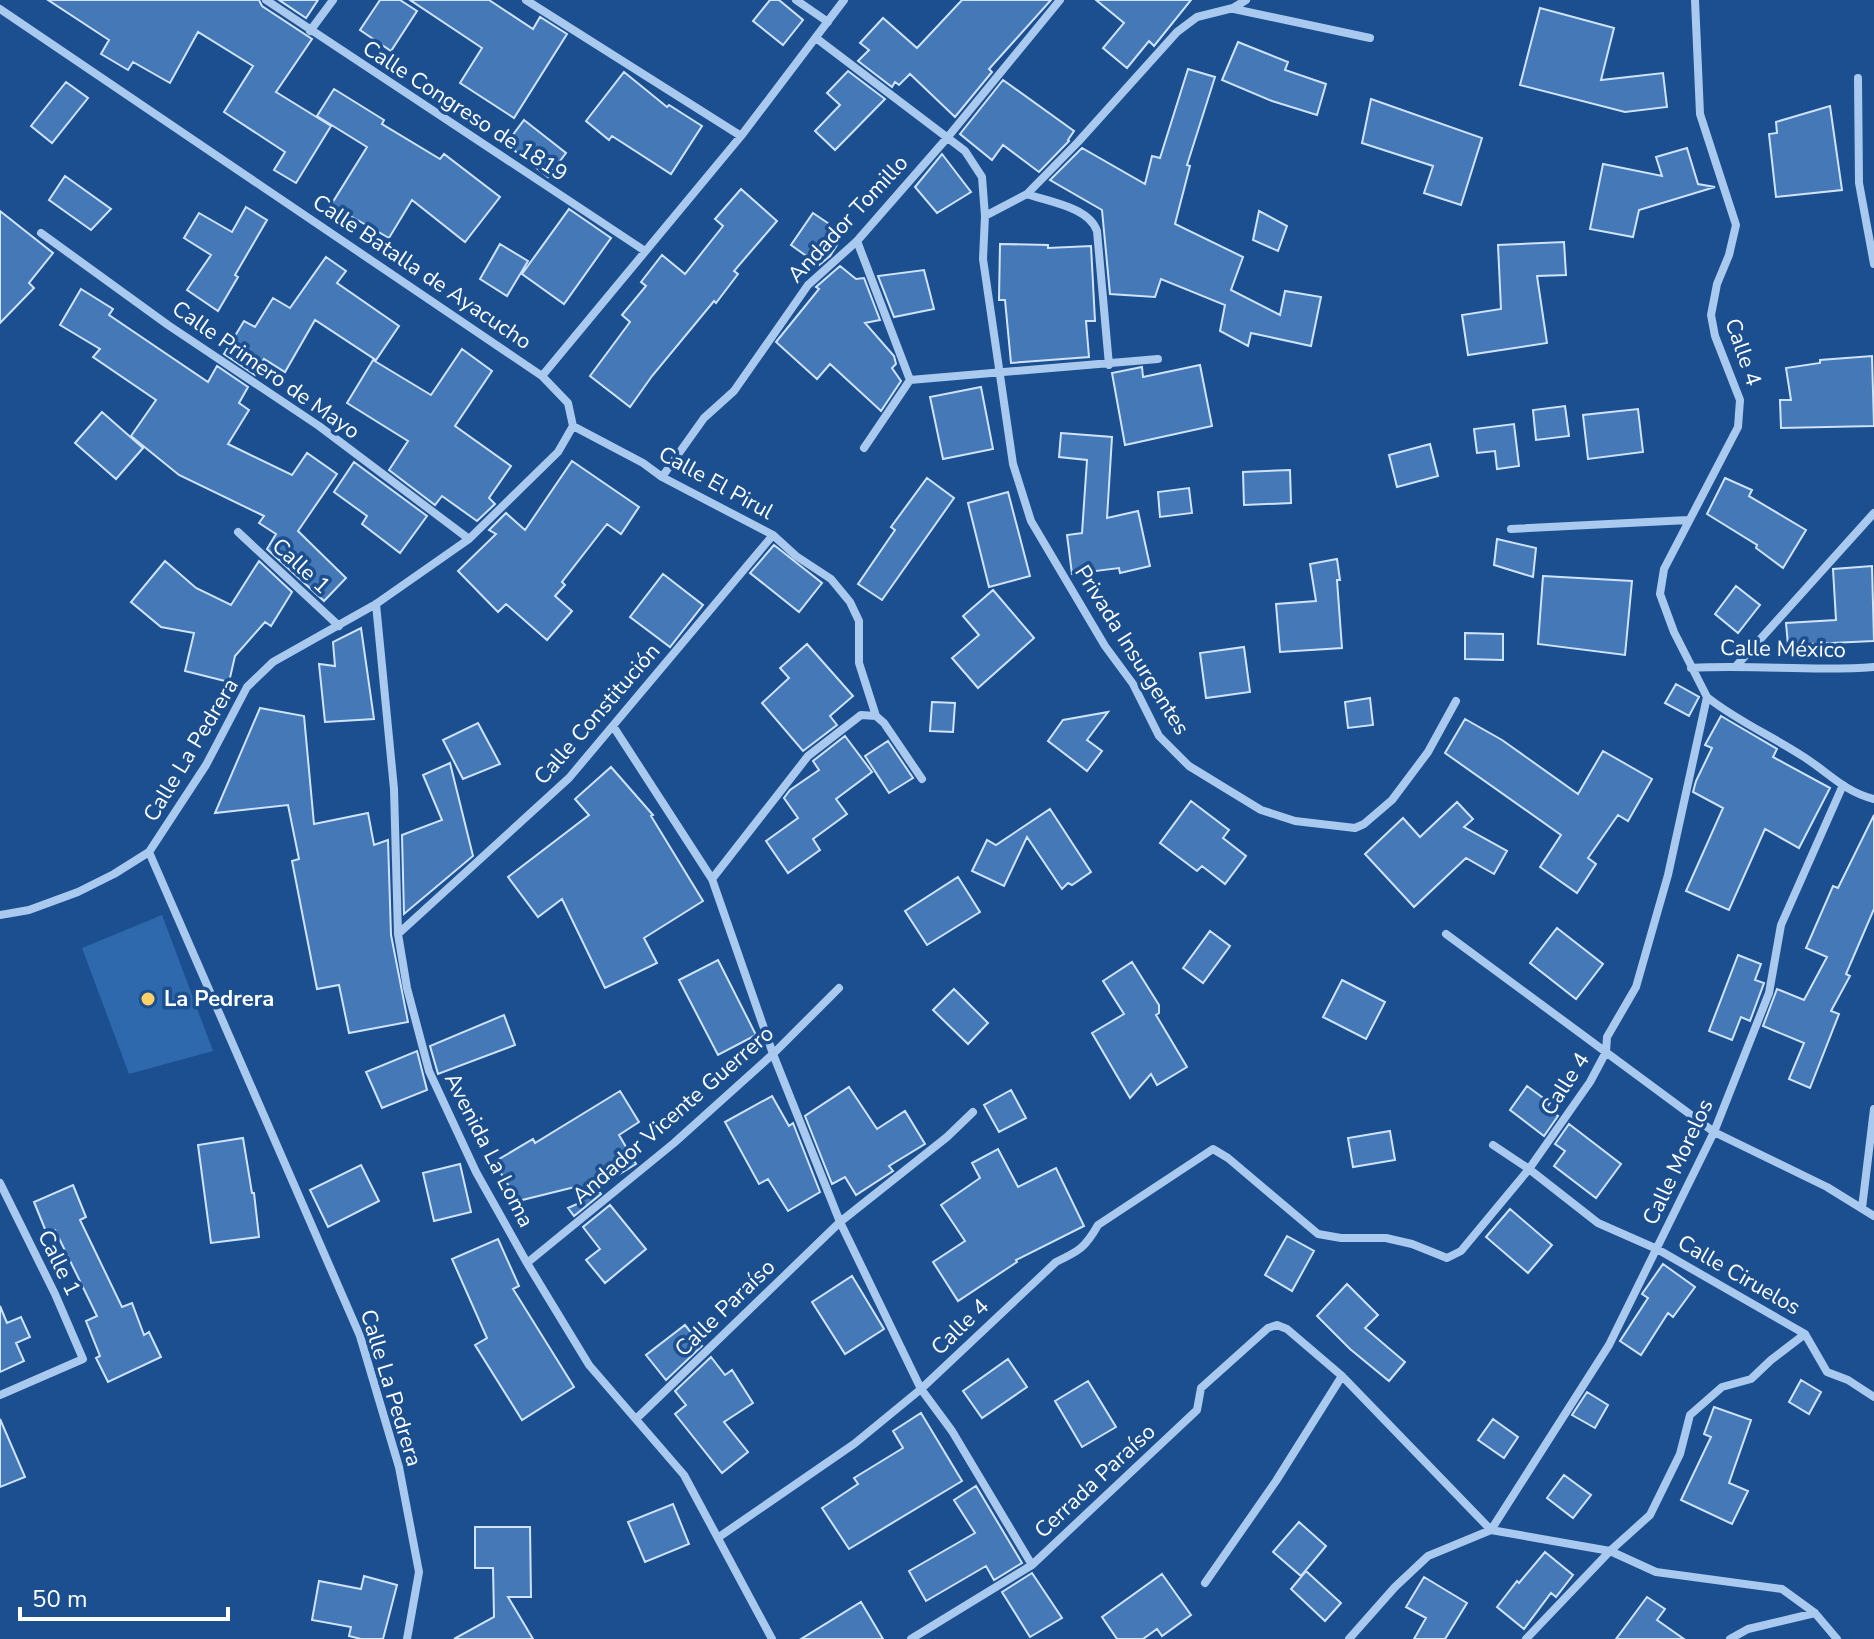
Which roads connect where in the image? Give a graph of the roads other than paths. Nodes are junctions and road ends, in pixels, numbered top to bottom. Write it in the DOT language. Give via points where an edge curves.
graph roads {
  1 [pos="266,0"];
  2 [pos="333,0"];
  3 [pos="526,0"];
  4 [pos="796,0"];
  5 [pos="844,0"];
  6 [pos="1060,0"];
  7 [pos="1246,0"];
  8 [pos="1695,0"];
  9 [pos="1233,8"];
  10 [pos="0,9"];
  11 [pos="828,22"];
  12 [pos="310,31"];
  13 [pos="816,38"];
  14 [pos="1370,38"];
  15 [pos="1858,78"];
  16 [pos="741,136"];
  17 [pos="947,138"];
  18 [pos="1027,194"];
  19 [pos="985,216"];
  20 [pos="41,233"];
  21 [pos="857,241"];
  22 [pos="645,251"];
  23 [pos="1874,264"];
  24 [pos="1158,359"];
  25 [pos="1109,365"];
  26 [pos="999,371"];
  27 [pos="542,376"];
  28 [pos="910,380"];
  29 [pos="573,426"];
  30 [pos="864,448"];
  31 [pos="662,477"];
  32 [pos="1874,513"];
  33 [pos="1688,520"];
  34 [pos="1511,529"];
  35 [pos="238,532"];
  36 [pos="773,535"];
  37 [pos="469,539"];
  38 [pos="376,604"];
  39 [pos="339,626"];
  40 [pos="1737,665"];
  41 [pos="1874,667"];
  42 [pos="1691,668"];
  43 [pos="1707,697"];
  44 [pos="1456,701"];
  45 [pos="876,716"];
  46 [pos="613,726"];
  47 [pos="922,779"];
  48 [pos="1843,785"];
  49 [pos="1874,799"];
  50 [pos="149,852"];
  51 [pos="712,879"];
  52 [pos="0,915"];
  53 [pos="398,934"];
  54 [pos="1446,934"];
  55 [pos="839,988"];
  56 [pos="1606,1052"];
  57 [pos="773,1054"];
  58 [pos="1874,1109"];
  59 [pos="973,1112"];
  60 [pos="1714,1132"];
  61 [pos="1493,1145"];
  62 [pos="1529,1169"];
  63 [pos="0,1183"];
  64 [pos="1862,1208"];
  65 [pos="1874,1216"];
  66 [pos="840,1222"];
  67 [pos="1657,1249"];
  68 [pos="527,1263"];
  69 [pos="1805,1334"];
  70 [pos="1342,1376"];
  71 [pos="921,1389"];
  72 [pos="0,1395"];
  73 [pos="1874,1397"];
  74 [pos="636,1419"];
  75 [pos="1491,1530"];
  76 [pos="719,1537"];
  77 [pos="1610,1551"];
  78 [pos="1032,1565"];
  79 [pos="1205,1583"];
  80 [pos="1815,1613"];
  81 [pos="407,1639"];
  82 [pos="772,1639"];
  83 [pos="911,1639"];
  84 [pos="1349,1639"];
  85 [pos="1526,1639"];
  86 [pos="1730,1639"];
  87 [pos="1837,1639"];
  1 -- 12 [label="street, Calle Congreso de 1819"];
  2 -- 12 [label="street"];
  3 -- 16 [label="street"];
  4 -- 11 [label="street"];
  5 -- 11 [label="street, Calle Batalla de Ayacucho"];
  6 -- 17 [label="street, Andador Tomillo"];
  7 -- 9 [label="street"];
  8 -- 33 [label="street, Calle 4" via="1700,114 1736,225 1711,315 1740,400 1738,427"];
  9 -- 14 [label="street"];
  9 -- 18 [label="street" via="1197,17 1177,32"];
  10 -- 27 [label="street, Calle Batalla de Ayacucho"];
  11 -- 13 [label="street, Calle Batalla de Ayacucho"];
  12 -- 22 [label="street, Calle Congreso de 1819"];
  13 -- 16 [label="street, Calle Batalla de Ayacucho"];
  13 -- 17 [label="street, Privada Insurgentes"];
  15 -- 23 [label="street" via="1859,183"];
  16 -- 22 [label="street, Calle Batalla de Ayacucho"];
  17 -- 19 [label="street, Privada Insurgentes" via="965,151 982,177"];
  17 -- 21 [label="street, Andador Tomillo"];
  18 -- 19 [label="street"];
  18 -- 25 [label="street" via="1094,221"];
  19 -- 26 [label="street, Privada Insurgentes" via="983,259"];
  20 -- 37 [label="street, Calle Primero de Mayo" via="319,426"];
  21 -- 28 [label="street"];
  21 -- 31 [label="street, Andador Tomillo" via="808,285 734,391 704,418"];
  22 -- 27 [label="street, Calle Batalla de Ayacucho"];
  24 -- 25 [label="street"];
  25 -- 26 [label="street"];
  26 -- 28 [label="street"];
  26 -- 44 [label="street, Privada Insurgentes" via="1013,464 1031,521 1133,684 1159,736 1189,766 1261,810 1295,821 1355,828 1392,800 1428,752"];
  27 -- 29 [label="street" via="568,403"];
  28 -- 30 [label="street"];
  29 -- 31 [label="street, Calle El Pirul"];
  29 -- 37 [label="street, Calle La Pedrera" via="558,452"];
  31 -- 36 [label="street, Calle El Pirul"];
  32 -- 40 [label="street"];
  33 -- 34 [label="street"];
  33 -- 42 [label="street, Calle 4" via="1664,569 1660,594"];
  35 -- 39 [label="street, Calle 1"];
  36 -- 45 [label="street, Calle El Pirul" via="831,579 850,602 859,621 859,663"];
  36 -- 46 [label="street, Calle Constitución"];
  37 -- 38 [label="street, Calle La Pedrera"];
  38 -- 39 [label="street, Calle La Pedrera"];
  38 -- 53 [label="street, Avenida La Loma" via="394,789"];
  39 -- 50 [label="street, Calle La Pedrera" via="273,662 247,687 206,765"];
  40 -- 41 [label="street, Calle México"];
  40 -- 42 [label="street, Calle México"];
  42 -- 43 [label="street, Calle 4"];
  43 -- 48 [label="street"];
  43 -- 56 [label="street, Calle 4" via="1668,875 1636,987 1607,1037"];
  45 -- 47 [label="street"];
  45 -- 51 [label="street" via="861,715 808,756"];
  46 -- 51 [label="street"];
  46 -- 53 [label="street, Calle Constitución" via="569,778"];
  48 -- 49 [label="street"];
  48 -- 60 [label="street, Calle Morelos" via="1781,925 1769,993"];
  50 -- 52 [label="street" via="78,892"];
  50 -- 81 [label="street, Calle La Pedrera" via="360,1336 399,1467 419,1572"];
  51 -- 57 [label="street"];
  53 -- 68 [label="street, Avenida La Loma" via="429,1071 476,1172"];
  54 -- 56 [label="street"];
  55 -- 57 [label="street, Andador Vicente Guerrero"];
  56 -- 60 [label="street"];
  56 -- 62 [label="street, Calle 4"];
  57 -- 66 [label="street"];
  57 -- 68 [label="street, Andador Vicente Guerrero"];
  58 -- 64 [label="street"];
  59 -- 66 [label="street"];
  60 -- 64 [label="street"];
  60 -- 67 [label="street, Calle Morelos"];
  61 -- 62 [label="street, Calle Ciruelos"];
  62 -- 67 [label="street, Calle Ciruelos" via="1598,1223"];
  62 -- 71 [label="street, Calle 4" via="1461,1251 1447,1258 1386,1238 1318,1234 1213,1149 1098,1225 1080,1251 1056,1262"];
  63 -- 72 [label="street, Calle 1" via="83,1359"];
  64 -- 65 [label="street"];
  66 -- 71 [label="street"];
  66 -- 74 [label="street, Calle Paraíso"];
  67 -- 69 [label="street, Calle Ciruelos"];
  67 -- 75 [label="street, Calle Morelos" via="1609,1345"];
  68 -- 74 [label="street, Avenida La Loma" via="589,1365"];
  69 -- 73 [label="street, Calle Ciruelos" via="1827,1372"];
  69 -- 77 [label="street" via="1751,1379 1722,1387 1690,1415 1680,1454 1650,1515"];
  70 -- 75 [label="street"];
  70 -- 78 [label="street, Cerrada Paraíso" via="1287,1329 1268,1328 1201,1388 1197,1410"];
  70 -- 79 [label="street"];
  71 -- 76 [label="street, Calle 4" via="854,1444"];
  71 -- 78 [label="street"];
  74 -- 76 [label="street, Avenida La Loma" via="684,1475"];
  75 -- 77 [label="street"];
  75 -- 84 [label="street" via="1428,1556"];
  76 -- 82 [label="street, Avenida La Loma"];
  77 -- 80 [label="street" via="1656,1572 1782,1589"];
  77 -- 85 [label="street"];
  78 -- 83 [label="street, Cerrada Paraíso"];
  80 -- 86 [label="street" via="1748,1629"];
  80 -- 87 [label="street"];
}
